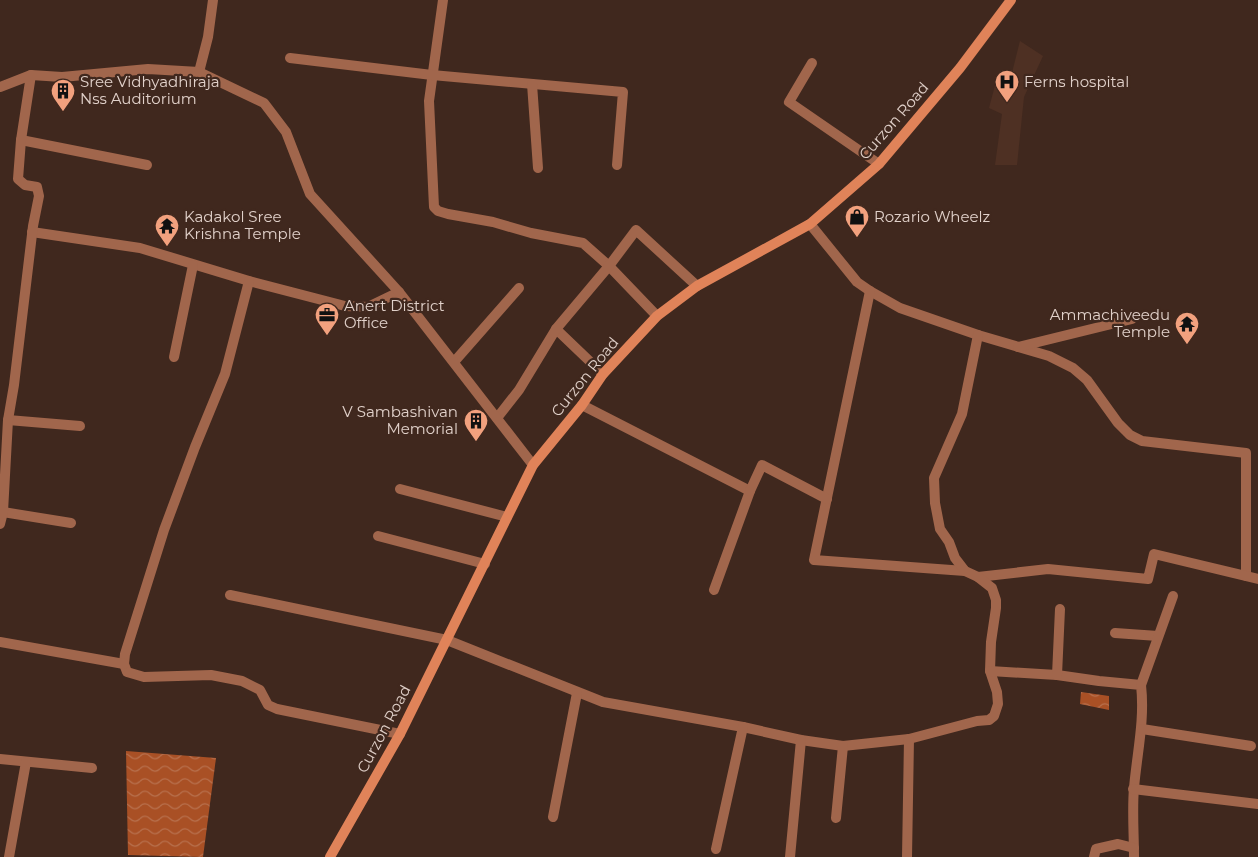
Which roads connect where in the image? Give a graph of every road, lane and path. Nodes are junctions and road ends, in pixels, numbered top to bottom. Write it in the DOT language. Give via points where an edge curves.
graph roads {
  1 [pos="213,0"];
  2 [pos="443,0"];
  3 [pos="1011,0"];
  4 [pos="290,58"];
  5 [pos="812,63"];
  6 [pos="198,72"];
  7 [pos="30,75"];
  8 [pos="432,75"];
  9 [pos="532,84"];
  10 [pos="0,87"];
  11 [pos="21,140"];
  12 [pos="879,164"];
  13 [pos="147,165"];
  14 [pos="617,165"];
  15 [pos="538,168"];
  16 [pos="810,224"];
  17 [pos="32,232"];
  18 [pos="193,265"];
  19 [pos="608,266"];
  20 [pos="250,281"];
  21 [pos="697,286"];
  22 [pos="520,288"];
  23 [pos="870,291"];
  24 [pos="399,292"];
  25 [pos="657,316"];
  26 [pos="1132,319"];
  27 [pos="556,328"];
  28 [pos="978,335"];
  29 [pos="1017,347"];
  30 [pos="174,357"];
  31 [pos="454,362"];
  32 [pos="603,374"];
  33 [pos="582,405"];
  34 [pos="497,418"];
  35 [pos="8,420"];
  36 [pos="80,426"];
  37 [pos="533,465"];
  38 [pos="400,489"];
  39 [pos="750,491"];
  40 [pos="827,499"];
  41 [pos="2,512"];
  42 [pos="507,517"];
  43 [pos="70,523"];
  44 [pos="0,524"];
  45 [pos="378,536"];
  46 [pos="486,564"];
  47 [pos="965,571"];
  48 [pos="1246,576"];
  49 [pos="978,577"];
  50 [pos="1258,579"];
  51 [pos="714,590"];
  52 [pos="230,595"];
  53 [pos="1173,596"];
  54 [pos="1060,609"];
  55 [pos="1115,633"];
  56 [pos="1158,636"];
  57 [pos="448,640"];
  58 [pos="0,642"];
  59 [pos="124,664"];
  60 [pos="990,671"];
  61 [pos="1057,675"];
  62 [pos="1141,685"];
  63 [pos="577,692"];
  64 [pos="743,727"];
  65 [pos="1142,729"];
  66 [pos="400,734"];
  67 [pos="909,739"];
  68 [pos="801,740"];
  69 [pos="843,746"];
  70 [pos="1251,746"];
  71 [pos="0,758"];
  72 [pos="26,762"];
  73 [pos="92,768"];
  74 [pos="1134,789"];
  75 [pos="1258,804"];
  76 [pos="553,817"];
  77 [pos="836,818"];
  78 [pos="716,849"];
  79 [pos="1134,852"];
  80 [pos="9,857"];
  81 [pos="330,857"];
  82 [pos="790,857"];
  83 [pos="907,857"];
  84 [pos="1094,857"];
  1 -- 6 [label="street" via="208,37"];
  2 -- 8 [label="street"];
  3 -- 12 [label="main road, Curzon Road" via="960,68"];
  4 -- 8 [label="street"];
  5 -- 12 [label="street" via="789,102"];
  6 -- 7 [label="street" via="148,69 62,77"];
  6 -- 24 [label="street" via="264,103 286,132 310,194"];
  7 -- 10 [label="street"];
  7 -- 11 [label="street"];
  8 -- 9 [label="street"];
  8 -- 19 [label="street" via="429,101 434,207 448,214 583,243"];
  9 -- 14 [label="street" via="623,92"];
  9 -- 15 [label="street"];
  11 -- 13 [label="street"];
  11 -- 17 [label="street" via="18,179 25,185 37,187 39,196"];
  12 -- 16 [label="main road, Curzon Road"];
  16 -- 21 [label="main road, Curzon Road"];
  16 -- 23 [label="street" via="857,282"];
  17 -- 18 [label="street" via="140,248"];
  17 -- 35 [label="street"];
  18 -- 20 [label="street"];
  18 -- 30 [label="street"];
  19 -- 21 [label="street" via="636,230"];
  19 -- 25 [label="street"];
  19 -- 27 [label="street"];
  20 -- 24 [label="street" via="344,306 368,307"];
  20 -- 59 [label="street" via="226,374 164,530"];
  21 -- 25 [label="main road, Curzon Road"];
  22 -- 31 [label="street"];
  23 -- 28 [label="street" via="900,308"];
  23 -- 40 [label="street"];
  24 -- 31 [label="street"];
  25 -- 32 [label="main road, Curzon Road"];
  26 -- 29 [label="street"];
  27 -- 32 [label="street"];
  27 -- 34 [label="street" via="520,390"];
  28 -- 29 [label="street"];
  28 -- 47 [label="street" via="962,414 934,478 940,529"];
  29 -- 48 [label="street" via="1049,356 1073,368 1087,380 1118,423 1142,441 1246,453"];
  31 -- 34 [label="street"];
  32 -- 33 [label="main road, Curzon Road"];
  33 -- 37 [label="main road, Curzon Road"];
  33 -- 39 [label="street"];
  34 -- 37 [label="street"];
  35 -- 36 [label="street"];
  35 -- 41 [label="street"];
  37 -- 42 [label="main road, Curzon Road"];
  38 -- 42 [label="street"];
  39 -- 40 [label="street" via="762,465"];
  39 -- 51 [label="street"];
  40 -- 47 [label="street" via="814,560"];
  41 -- 43 [label="street"];
  41 -- 44 [label="street"];
  42 -- 46 [label="main road, Curzon Road"];
  45 -- 46 [label="street"];
  46 -- 57 [label="main road, Curzon Road"];
  47 -- 49 [label="street"];
  48 -- 49 [label="street" via="1154,554 1148,579 1048,569"];
  48 -- 50 [label="street"];
  49 -- 60 [label="street" via="992,588 996,600"];
  52 -- 57 [label="street"];
  53 -- 56 [label="street"];
  54 -- 61 [label="street"];
  55 -- 56 [label="street"];
  56 -- 62 [label="street"];
  57 -- 63 [label="street"];
  57 -- 66 [label="main road, Curzon Road"];
  58 -- 59 [label="street"];
  59 -- 66 [label="street" via="127,672 144,677 212,675 242,681 260,690 268,705 277,709"];
  60 -- 61 [label="street"];
  60 -- 67 [label="street" via="997,692 994,716 989,720"];
  61 -- 62 [label="street"];
  62 -- 65 [label="street"];
  63 -- 64 [label="street" via="603,702"];
  63 -- 76 [label="street"];
  64 -- 68 [label="street"];
  64 -- 78 [label="street"];
  65 -- 70 [label="street"];
  65 -- 74 [label="street"];
  66 -- 81 [label="main road, Curzon Road"];
  67 -- 69 [label="street"];
  67 -- 83 [label="street"];
  68 -- 69 [label="street"];
  68 -- 82 [label="street"];
  69 -- 77 [label="street"];
  71 -- 72 [label="street"];
  72 -- 73 [label="street"];
  72 -- 80 [label="street"];
  74 -- 75 [label="street"];
  74 -- 79 [label="street"];
  79 -- 84 [label="street" via="1118,844 1096,849"];
}
